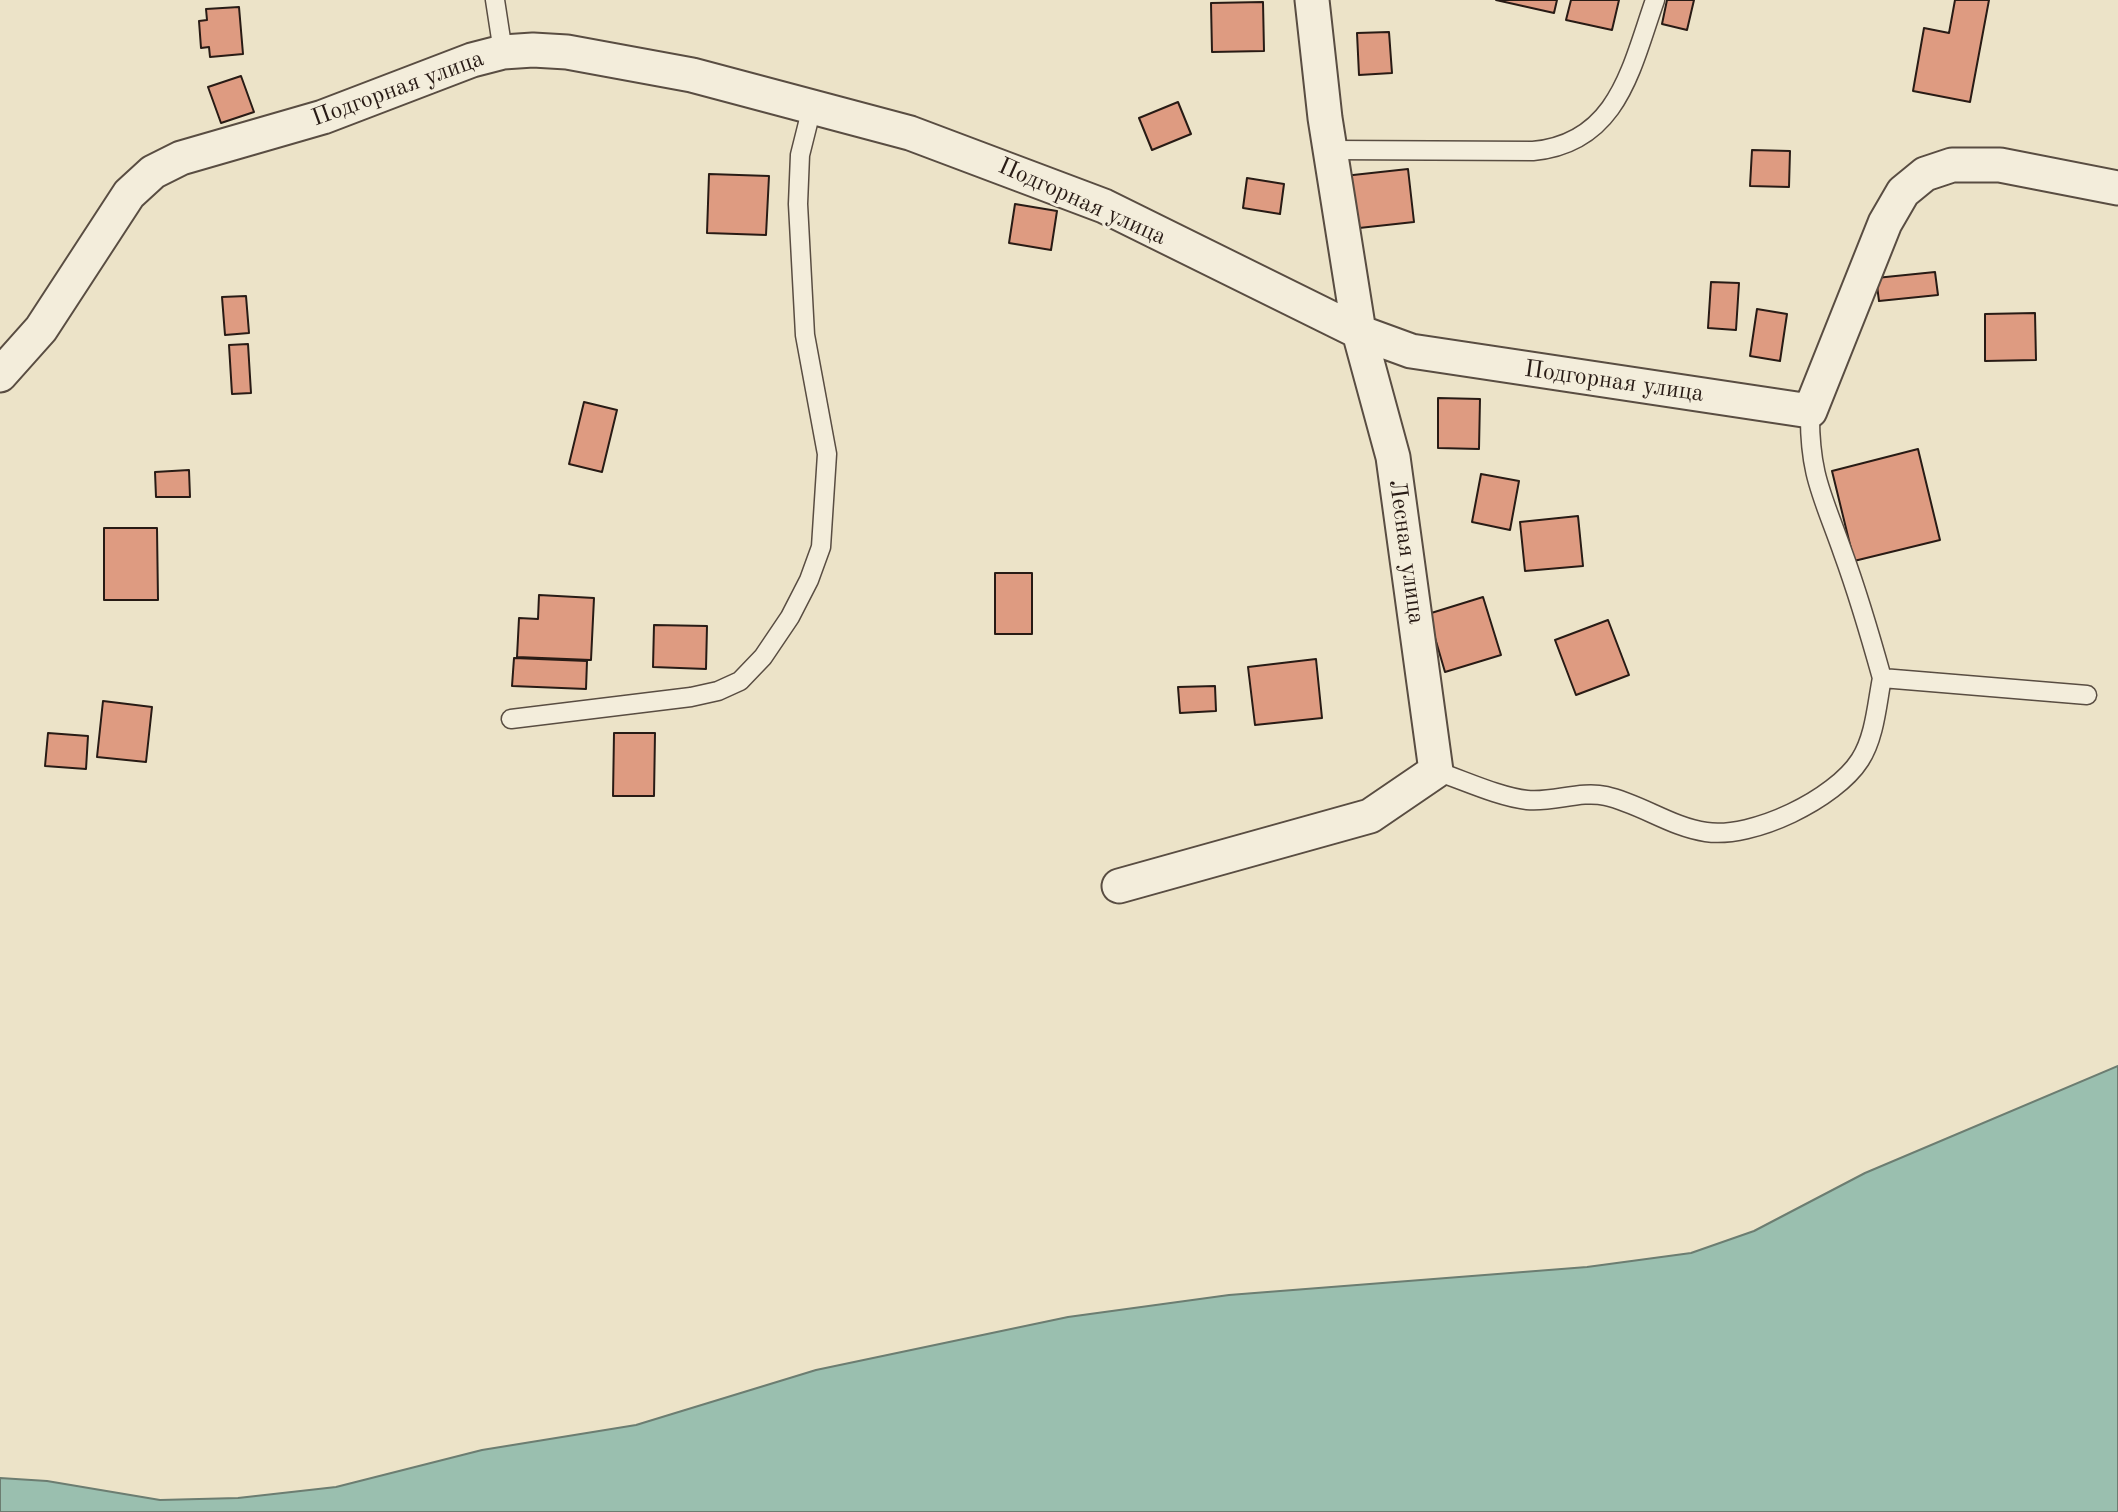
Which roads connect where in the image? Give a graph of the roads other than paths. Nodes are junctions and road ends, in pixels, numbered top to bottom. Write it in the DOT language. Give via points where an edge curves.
graph roads {
  1 [pos="495,0"];
  2 [pos="1312,0"];
  3 [pos="1655,0"];
  4 [pos="503,52"];
  5 [pos="812,107"];
  6 [pos="1330,150"];
  7 [pos="2118,188"];
  8 [pos="1359,332"];
  9 [pos="0,375"];
  10 [pos="1810,411"];
  11 [pos="1882,678"];
  12 [pos="2087,695"];
  13 [pos="511,719"];
  14 [pos="1436,771"];
  15 [pos="1119,886"];
  1 -- 4 [label="lane"];
  2 -- 6 [label="street, Лесная улица"];
  3 -- 6 [label="lane" via="1615,102 1580,139 1558,149 1534,151"];
  4 -- 5 [label="street, Подгорная улица" via="567,52 692,75"];
  4 -- 9 [label="street, Подгорная улица" via="323,117 181,158 153,172 129,194 41,329"];
  5 -- 8 [label="street, Подгорная улица" via="910,133 1104,206"];
  5 -- 13 [label="lane" via="800,155 798,204 805,335 827,454 821,547 809,580 764,657 740,681 691,698"];
  6 -- 8 [label="street, Лесная улица"];
  7 -- 10 [label="street" via="2000,165 1952,165 1925,174 1903,192 1885,223"];
  8 -- 10 [label="street, Подгорная улица" via="1411,351 1468,362"];
  8 -- 14 [label="street, Лесная улица" via="1393,457"];
  10 -- 11 [label="lane" via="1809,451 1816,485 1863,610"];
  11 -- 12 [label="lane"];
  11 -- 14 [label="lane" via="1869,740 1861,759 1841,782 1786,816 1744,828 1710,833 1685,828 1655,812 1603,795 1511,797"];
  14 -- 15 [label="street" via="1370,816"];
}
